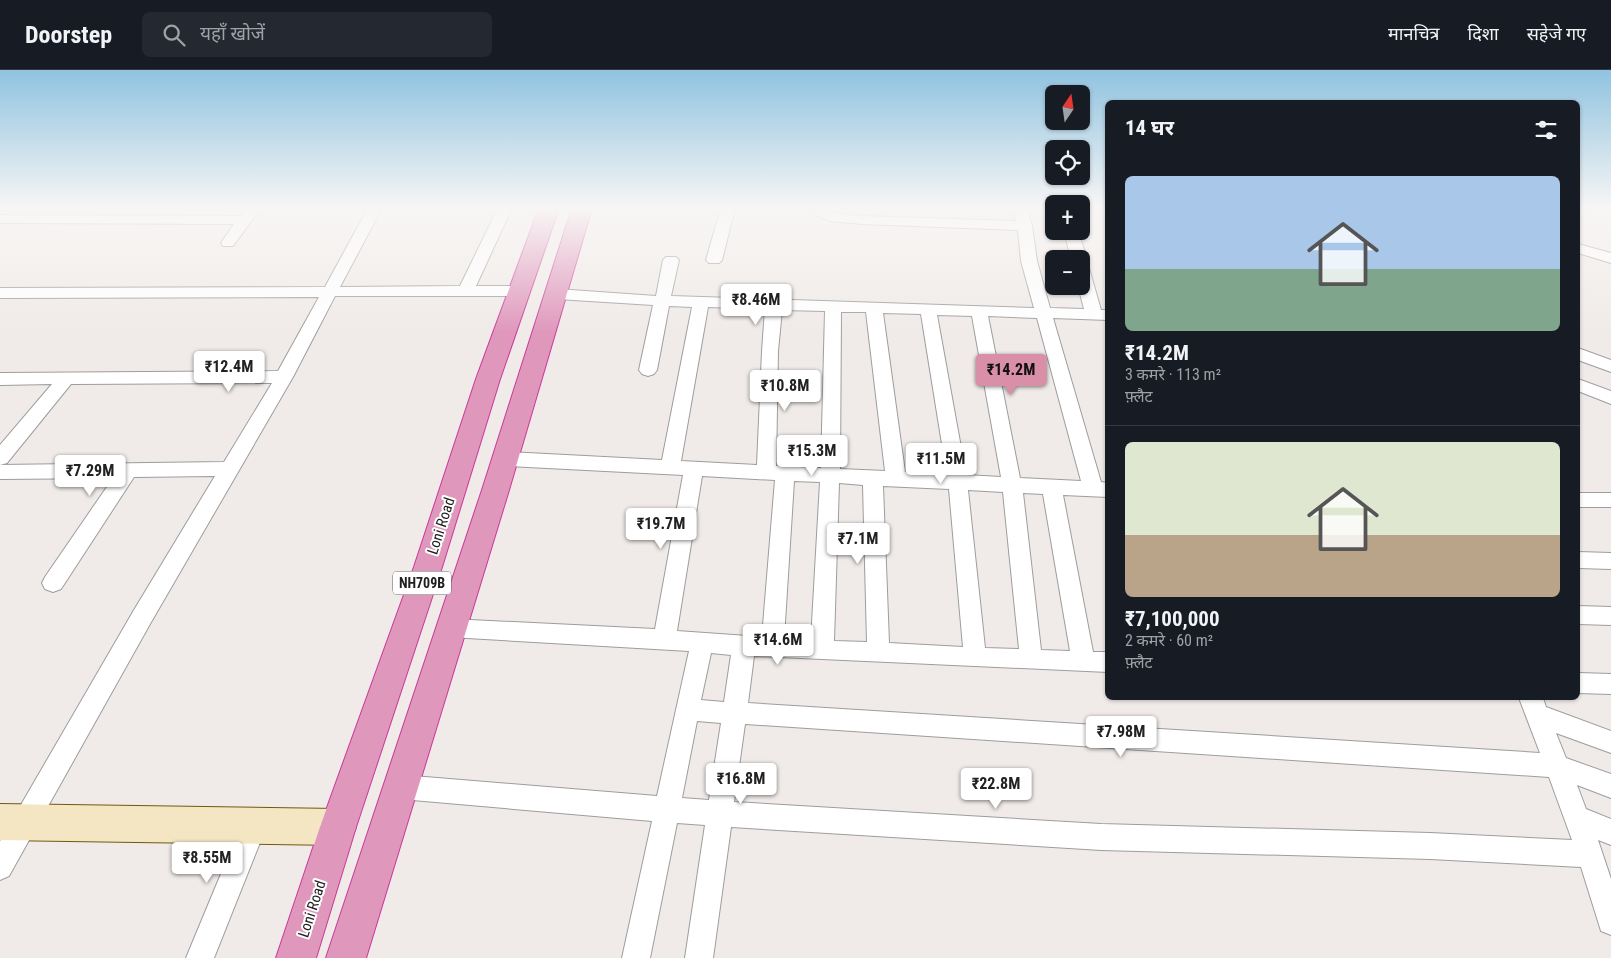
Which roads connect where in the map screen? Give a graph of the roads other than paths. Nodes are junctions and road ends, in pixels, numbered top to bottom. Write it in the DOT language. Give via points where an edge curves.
graph roads {
  1 [pos="353,249"];
  2 [pos="486,249"];
  3 [pos="534,249"];
  4 [pos="570,249"];
  5 [pos="717,249"];
  6 [pos="1028,249"];
  7 [pos="1583,249"];
  8 [pos="1611,258"];
  9 [pos="671,260"];
  10 [pos="714,260"];
  11 [pos="1090,289"];
  12 [pos="466,291"];
  13 [pos="519,291"];
  14 [pos="331,292"];
  15 [pos="0,293"];
  16 [pos="557,294"];
  17 [pos="662,301"];
  18 [pos="701,302"];
  19 [pos="774,304"];
  20 [pos="833,306"];
  21 [pos="874,308"];
  22 [pos="928,310"];
  23 [pos="979,312"];
  24 [pos="1044,314"];
  25 [pos="1101,315"];
  26 [pos="1580,355"];
  27 [pos="1611,366"];
  28 [pos="648,370"];
  29 [pos="284,377"];
  30 [pos="0,379"];
  31 [pos="66,379"];
  32 [pos="1580,386"];
  33 [pos="1611,398"];
  34 [pos="0,458"];
  35 [pos="506,459"];
  36 [pos="670,468"];
  37 [pos="694,468"];
  38 [pos="230,469"];
  39 [pos="128,471"];
  40 [pos="0,472"];
  41 [pos="776,473"];
  42 [pos="830,476"];
  43 [pos="873,478"];
  44 [pos="896,480"];
  45 [pos="958,483"];
  46 [pos="1012,486"];
  47 [pos="1052,488"];
  48 [pos="1100,490"];
  49 [pos="1580,560"];
  50 [pos="1611,561"];
  51 [pos="53,584"];
  52 [pos="1580,615"];
  53 [pos="1611,616"];
  54 [pos="450,628"];
  55 [pos="664,639"];
  56 [pos="702,641"];
  57 [pos="744,646"];
  58 [pos="772,647"];
  59 [pos="822,650"];
  60 [pos="878,651"];
  61 [pos="975,657"];
  62 [pos="1031,660"];
  63 [pos="1083,661"];
  64 [pos="1105,662"];
  65 [pos="1580,683"];
  66 [pos="1611,684"];
  67 [pos="1535,706"];
  68 [pos="688,710"];
  69 [pos="734,713"];
  70 [pos="1611,742"];
  71 [pos="1557,766"];
  72 [pos="1611,786"];
  73 [pos="401,787"];
  74 [pos="667,809"];
  75 [pos="720,814"];
  76 [pos="1577,818"];
  77 [pos="14,821"];
  78 [pos="254,825"];
  79 [pos="338,827"];
  80 [pos="1611,832"];
  81 [pos="1590,854"];
  82 [pos="0,867"];
  83 [pos="1609,912"];
  84 [pos="200,958"];
  85 [pos="296,958"];
  86 [pos="346,958"];
  87 [pos="636,958"];
  88 [pos="699,958"];
  1 -- 14 [label="street"];
  2 -- 12 [label="street"];
  3 -- 13 [label="highway, Loni Road / NH709B"];
  4 -- 16 [label="highway, NH709B"];
  5 -- 10 [label="street"];
  6 -- 24 [label="street"];
  7 -- 8 [label="street"];
  9 -- 17 [label="street"];
  11 -- 25 [label="street"];
  12 -- 13 [label="street"];
  12 -- 14 [label="street"];
  13 -- 79 [label="highway, Loni Road / NH709B"];
  14 -- 15 [label="street"];
  14 -- 29 [label="street"];
  16 -- 17 [label="street"];
  16 -- 35 [label="highway, NH709B"];
  17 -- 18 [label="street"];
  17 -- 28 [label="street"];
  18 -- 19 [label="street"];
  18 -- 36 [label="street"];
  19 -- 20 [label="street"];
  19 -- 41 [label="street" via="770,351"];
  20 -- 21 [label="street"];
  20 -- 42 [label="street"];
  21 -- 22 [label="street"];
  21 -- 44 [label="street"];
  22 -- 23 [label="street"];
  22 -- 45 [label="street"];
  23 -- 24 [label="street"];
  23 -- 46 [label="street"];
  24 -- 25 [label="street"];
  24 -- 48 [label="street"];
  26 -- 27 [label="street"];
  29 -- 31 [label="street"];
  29 -- 38 [label="street"];
  30 -- 31 [label="street"];
  31 -- 34 [label="street"];
  32 -- 33 [label="street"];
  35 -- 36 [label="street"];
  35 -- 54 [label="highway, NH709B"];
  36 -- 37 [label="street"];
  37 -- 41 [label="street"];
  37 -- 55 [label="street"];
  38 -- 39 [label="street"];
  38 -- 77 [label="street"];
  39 -- 40 [label="street"];
  39 -- 51 [label="street"];
  41 -- 42 [label="street"];
  41 -- 58 [label="street"];
  42 -- 43 [label="street"];
  42 -- 59 [label="street"];
  43 -- 44 [label="street"];
  43 -- 60 [label="street"];
  44 -- 45 [label="street"];
  45 -- 46 [label="street"];
  45 -- 61 [label="street"];
  46 -- 47 [label="street"];
  46 -- 62 [label="street"];
  47 -- 48 [label="street"];
  47 -- 63 [label="street"];
  49 -- 50 [label="street"];
  52 -- 53 [label="street"];
  54 -- 55 [label="street"];
  54 -- 73 [label="highway, NH709B"];
  55 -- 56 [label="street"];
  56 -- 57 [label="street"];
  56 -- 68 [label="street"];
  57 -- 58 [label="street"];
  57 -- 69 [label="street"];
  58 -- 59 [label="street"];
  59 -- 60 [label="street"];
  60 -- 61 [label="street"];
  61 -- 62 [label="street"];
  62 -- 63 [label="street"];
  63 -- 64 [label="street"];
  65 -- 66 [label="street"];
  67 -- 70 [label="street"];
  67 -- 71 [label="street"];
  68 -- 69 [label="street"];
  68 -- 74 [label="street"];
  69 -- 71 [label="street"];
  69 -- 75 [label="street"];
  71 -- 72 [label="street"];
  71 -- 76 [label="street"];
  73 -- 74 [label="street"];
  73 -- 86 [label="highway, NH709B"];
  74 -- 75 [label="street"];
  74 -- 87 [label="street"];
  75 -- 81 [label="street" via="1101,837"];
  75 -- 88 [label="street"];
  76 -- 80 [label="street"];
  76 -- 81 [label="street"];
  77 -- 78 [label="street"];
  77 -- 82 [label="street"];
  78 -- 79 [label="street"];
  78 -- 84 [label="street"];
  79 -- 85 [label="highway, Loni Road / NH709B"];
  81 -- 83 [label="street"];
}
